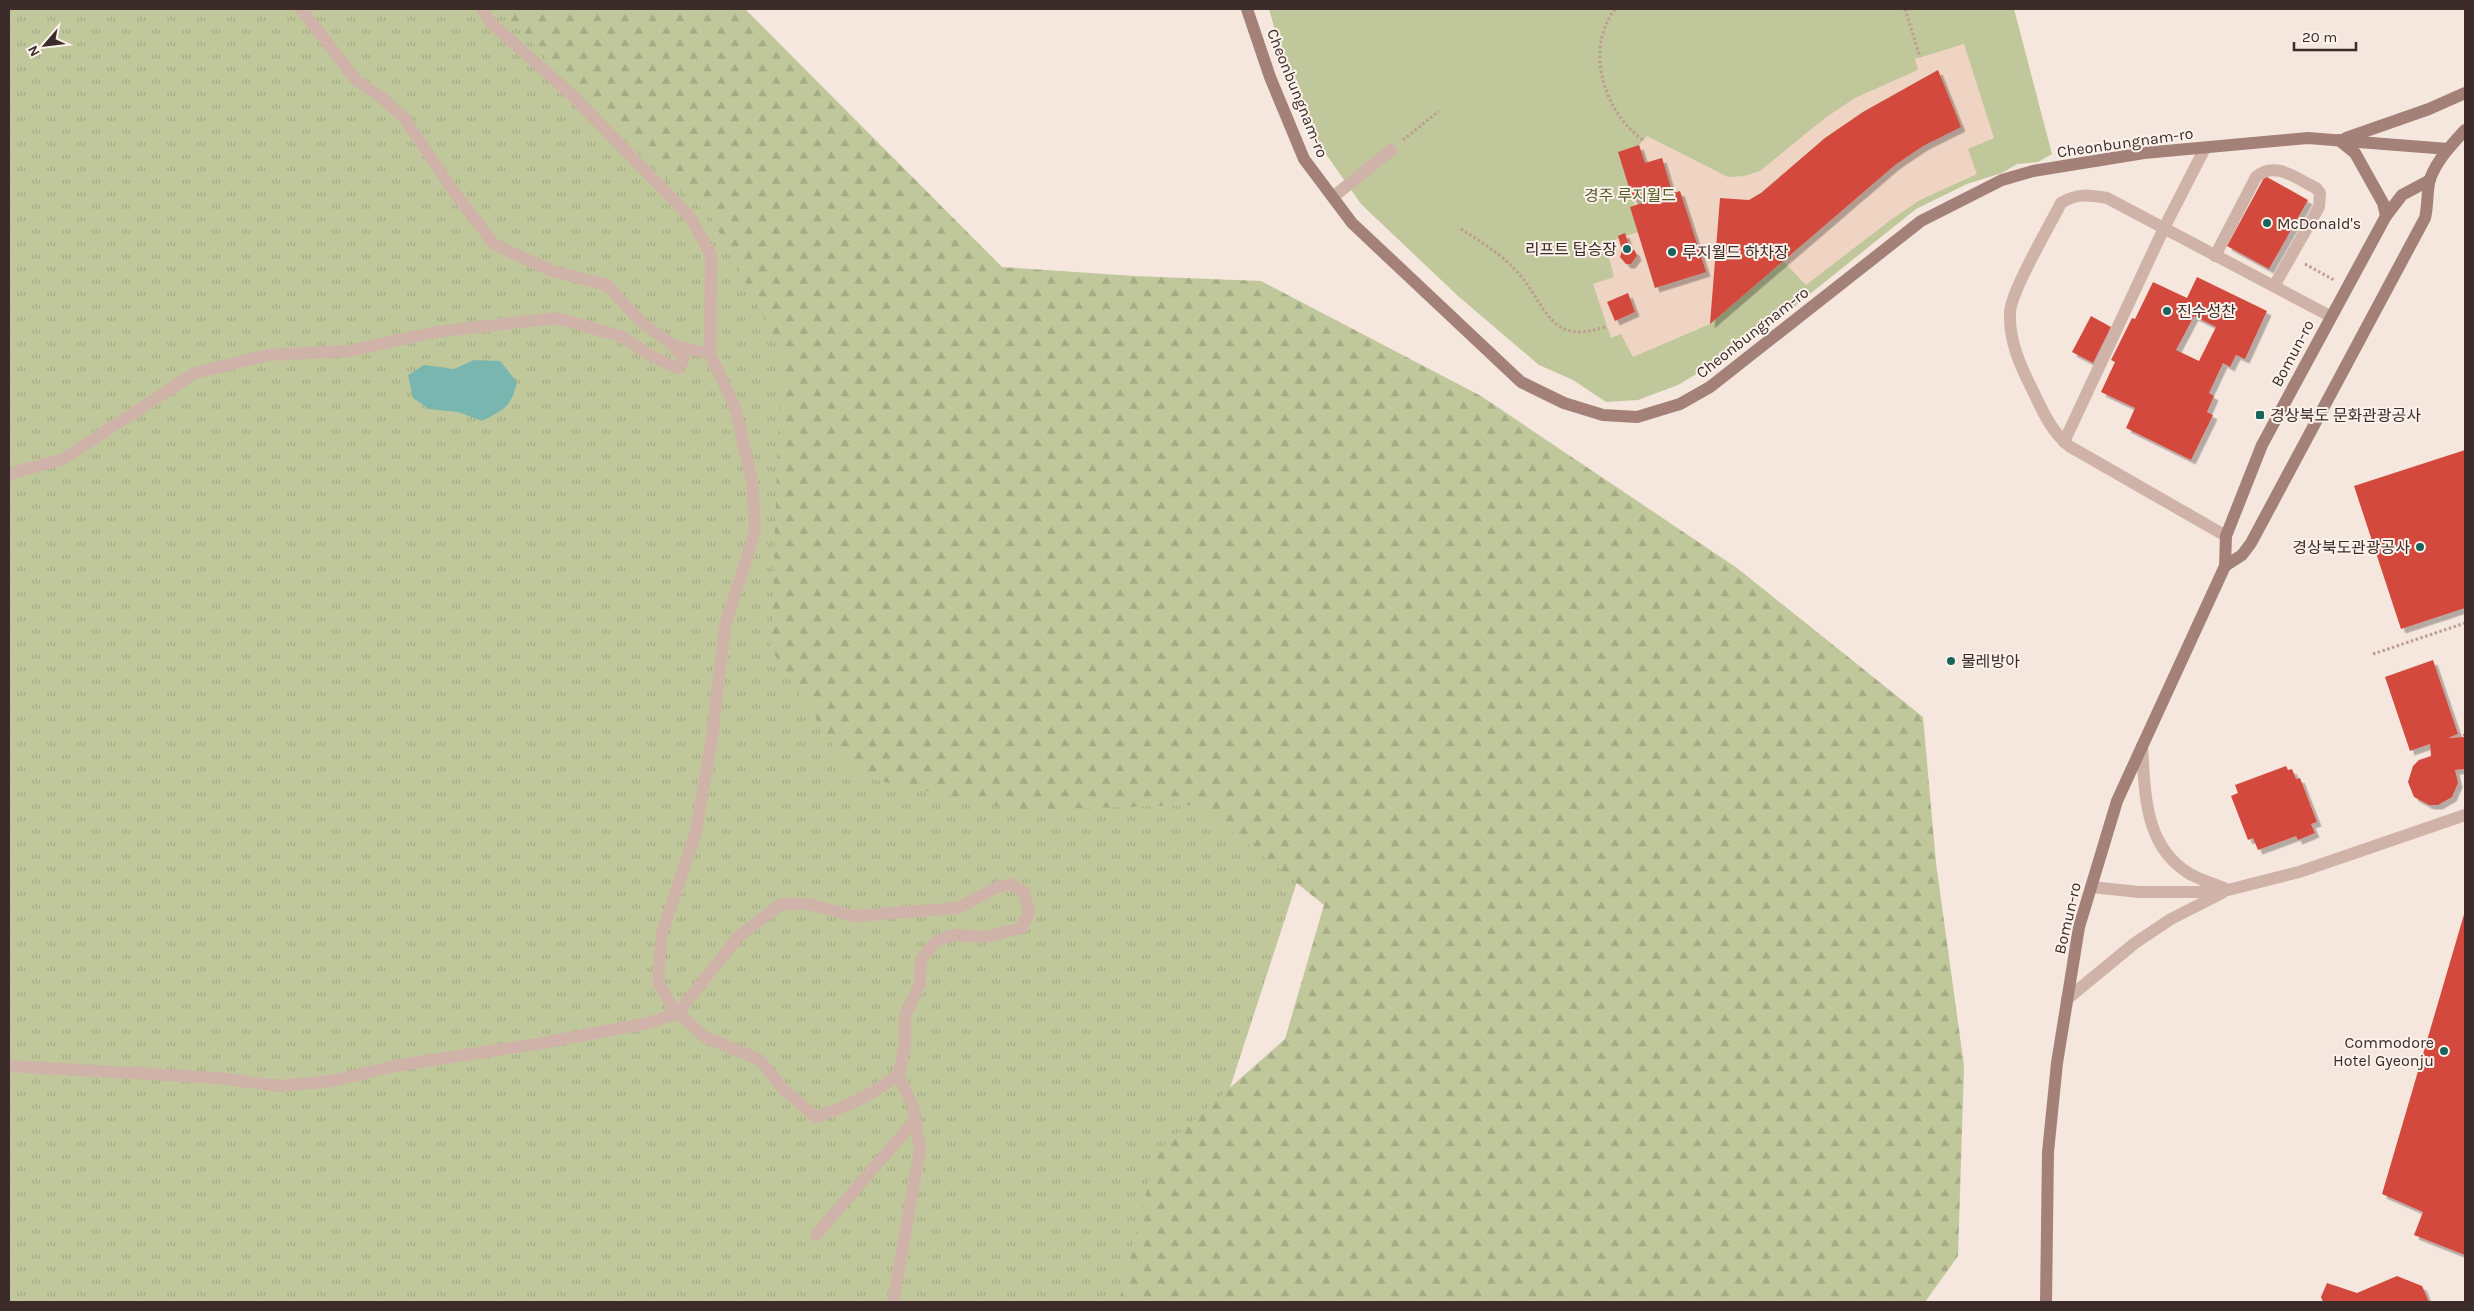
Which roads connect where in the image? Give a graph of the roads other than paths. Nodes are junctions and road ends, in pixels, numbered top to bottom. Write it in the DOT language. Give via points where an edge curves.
graph roads {
  1 [pos="301,9"];
  2 [pos="482,9"];
  3 [pos="1247,9"];
  4 [pos="2465,93"];
  5 [pos="2465,130"];
  6 [pos="2339,140"];
  7 [pos="2205,148"];
  8 [pos="2448,149"];
  9 [pos="1391,150"];
  10 [pos="2430,180"];
  11 [pos="1333,197"];
  12 [pos="2386,216"];
  13 [pos="2164,228"];
  14 [pos="2216,256"];
  15 [pos="2274,286"];
  16 [pos="2330,316"];
  17 [pos="673,345"];
  18 [pos="710,354"];
  19 [pos="2064,442"];
  20 [pos="9,474"];
  21 [pos="2226,536"];
  22 [pos="2225,566"];
  23 [pos="2142,746"];
  24 [pos="2465,815"];
  25 [pos="2091,887"];
  26 [pos="2228,890"];
  27 [pos="2067,999"];
  28 [pos="678,1013"];
  29 [pos="9,1066"];
  30 [pos="898,1075"];
  31 [pos="915,1120"];
  32 [pos="816,1235"];
  33 [pos="893,1302"];
  34 [pos="2046,1302"];
  1 -- 17 [label="lane" via="357,81 380,96 405,119 494,244 552,270 607,285 641,322"];
  2 -- 18 [label="lane" via="491,23 573,96 692,218 711,254"];
  3 -- 11 [label="main road, Cheonbungnam-ro" via="1270,77 1304,159"];
  4 -- 6 [label="main road"];
  5 -- 8 [label="main road, Bomun-ro"];
  6 -- 7 [label="main road, Cheonbungnam-ro" via="2308,138"];
  6 -- 8 [label="main road, Cheonbungnam-ro"];
  6 -- 12 [label="main road" via="2355,152"];
  7 -- 11 [label="main road, Cheonbungnam-ro" via="2144,153 2033,171 2002,180 1921,221 1710,387 1680,404 1637,417 1603,415 1564,403 1521,382 1352,222"];
  7 -- 13 [label="lane"];
  8 -- 10 [label="main road, Bomun-ro"];
  9 -- 11 [label="lane"];
  10 -- 12 [label="main road, Bomun-ro" via="2402,195"];
  10 -- 22 [label="main road, Bomun-ro" via="2425,218 2251,543 2242,555"];
  12 -- 16 [label="main road, Bomun-ro"];
  13 -- 14 [label="lane"];
  13 -- 19 [label="lane"];
  13 -- 19 [label="lane" via="2107,198 2082,194 2072,196 2061,203 2014,295 2010,320 2020,366 2046,419"];
  14 -- 15 [label="lane"];
  14 -- 15 [label="lane" via="2261,173 2277,169 2316,188 2320,193 2319,207"];
  15 -- 16 [label="lane"];
  16 -- 21 [label="main road, Bomun-ro" via="2262,445"];
  17 -- 18 [label="lane"];
  17 -- 20 [label="lane" via="684,359 678,368 653,357 621,336 556,318 435,332 348,351 267,355 195,373 63,459"];
  18 -- 28 [label="lane" via="735,407 752,481 755,531 725,626 712,737 696,831 662,933 658,981"];
  19 -- 21 [label="lane"];
  21 -- 22 [label="main road, Bomun-ro"];
  22 -- 23 [label="main road, Bomun-ro"];
  23 -- 25 [label="main road, Bomun-ro" via="2117,801"];
  23 -- 26 [label="lane" via="2147,812 2158,840 2174,861 2190,874"];
  24 -- 26 [label="lane" via="2299,872"];
  25 -- 26 [label="lane" via="2140,892"];
  25 -- 27 [label="main road, Bomun-ro" via="2079,927"];
  26 -- 27 [label="lane" via="2149,933"];
  27 -- 34 [label="main road, Bomun-ro" via="2048,1152"];
  28 -- 29 [label="lane" via="648,1023 543,1044 394,1066 323,1082 279,1086 218,1078"];
  28 -- 30 [label="lane" via="705,1036 760,1060 784,1090 816,1117 845,1108 881,1089"];
  28 -- 30 [label="lane" via="738,937 780,904 808,904 854,916 958,908 1010,884 1024,892 1029,912 1022,928 984,937 954,934 936,941 921,959 920,983 905,1016 905,1046"];
  30 -- 31 [label="lane" via="913,1106"];
  31 -- 32 [label="lane"];
  31 -- 33 [label="lane" via="920,1149"];
}
